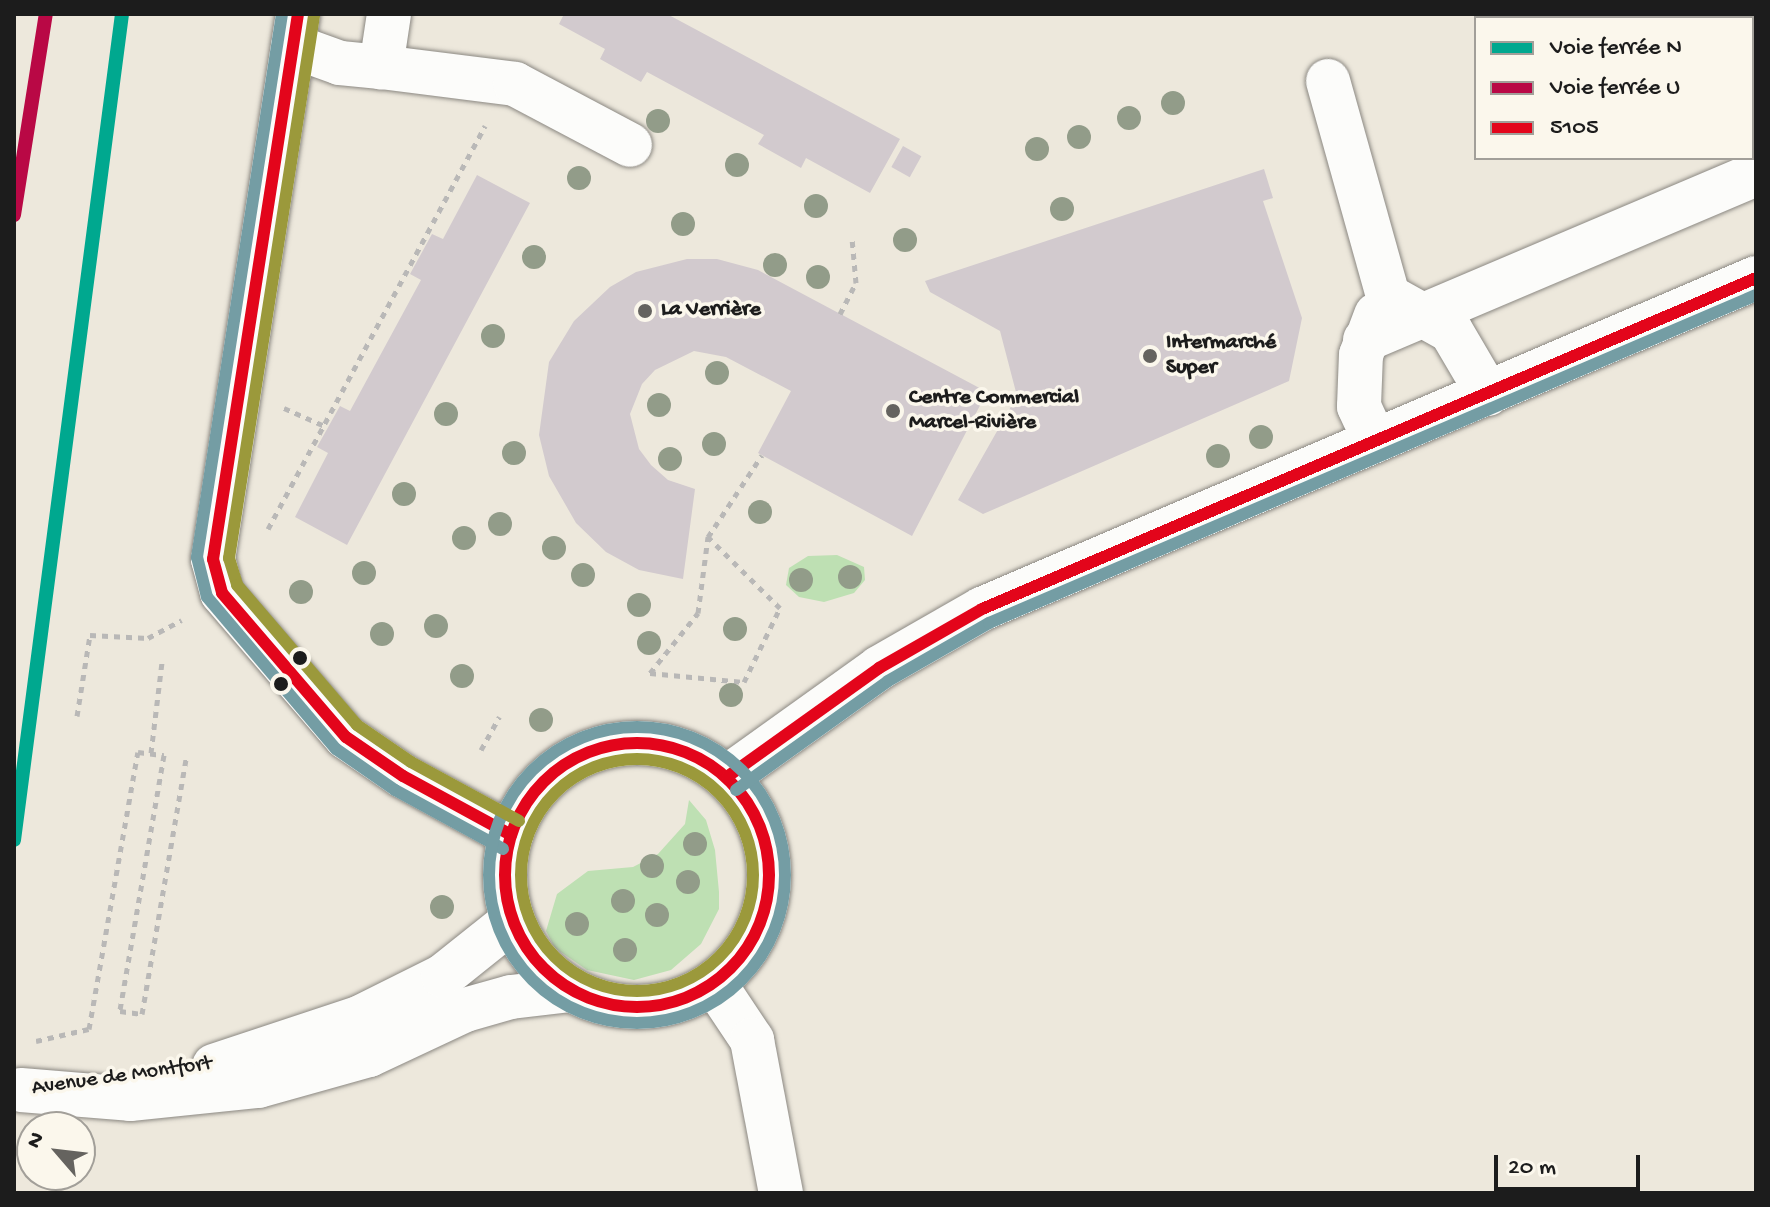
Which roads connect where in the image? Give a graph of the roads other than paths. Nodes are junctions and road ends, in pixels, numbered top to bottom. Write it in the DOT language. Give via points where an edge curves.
graph roads {
  1 [pos="389,14"];
  2 [pos="296,30"];
  3 [pos="381,67"];
  4 [pos="1328,81"];
  5 [pos="630,145"];
  6 [pos="1756,174"];
  7 [pos="1756,278"];
  8 [pos="1406,305"];
  9 [pos="1488,394"];
  10 [pos="1375,441"];
  11 [pos="727,777"];
  12 [pos="511,835"];
  13 [pos="512,921"];
  14 [pos="714,983"];
  15 [pos="571,990"];
  16 [pos="781,1193"];
  1 -- 3 [label="street"];
  2 -- 3 [label="street" via="340,63"];
  2 -- 12 [label="street" via="215,525 213,559 219,582 263,646 346,737 403,776"];
  3 -- 5 [label="street" via="508,83"];
  4 -- 8 [label="street"];
  6 -- 8 [label="street"];
  7 -- 9 [label="street"];
  8 -- 9 [label="street" via="1451,331"];
  8 -- 10 [label="street" via="1365,340 1359,406"];
  9 -- 10 [label="street"];
  10 -- 11 [label="street" via="982,609 879,668"];
  11 -- 12 [label="street" via="694,755 668,747 612,745 570,761 537,789"];
  11 -- 14 [label="street" via="757,820 770,883 762,922 743,956"];
  12 -- 13 [label="street" via="505,885"];
  13 -- 15 [label="street" via="544,970"];
  13 -- 15 [label="street, Avenue de Montfort" via="443,976 361,1017 273,1050 205,1068 21,1090 130,1099 258,1086 369,1055 465,1010 511,997"];
  14 -- 15 [label="street" via="680,1001 644,1008 606,1004"];
  14 -- 16 [label="street" via="752,1040"];
}
